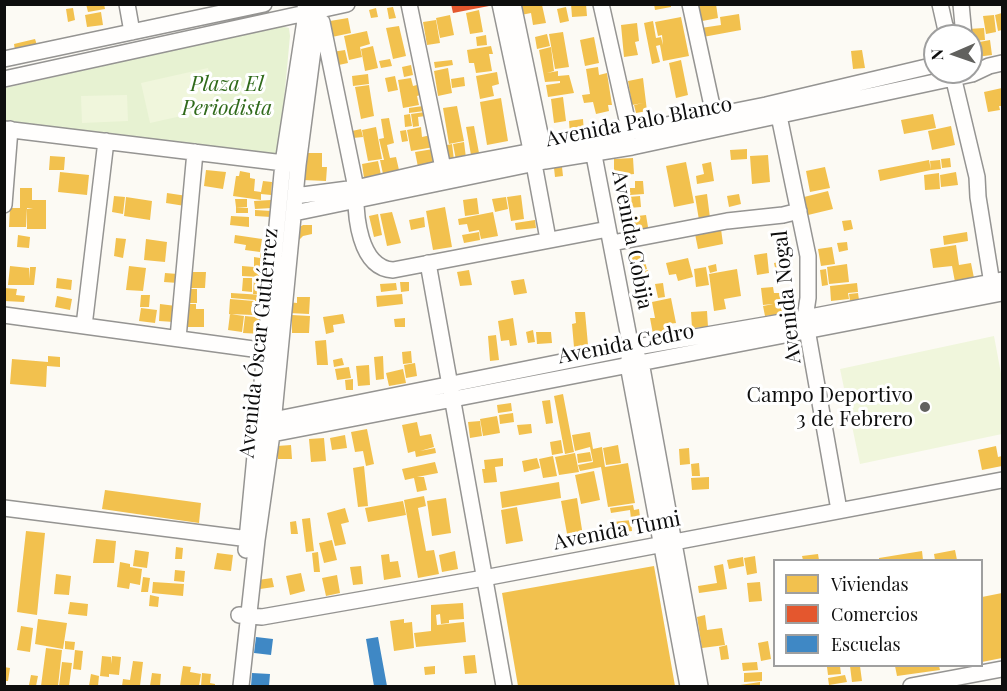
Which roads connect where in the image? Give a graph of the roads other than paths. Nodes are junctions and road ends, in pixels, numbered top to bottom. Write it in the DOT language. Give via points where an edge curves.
graph roads {
  1 [pos="127,4"];
  2 [pos="264,4"];
  3 [pos="347,4"];
  4 [pos="409,4"];
  5 [pos="500,4"];
  6 [pos="513,4"];
  7 [pos="601,4"];
  8 [pos="690,4"];
  9 [pos="940,4"];
  10 [pos="961,4"];
  11 [pos="312,8"];
  12 [pos="215,10"];
  13 [pos="945,24"];
  14 [pos="956,24"];
  15 [pos="132,32"];
  16 [pos="4,59"];
  17 [pos="923,68"];
  18 [pos="4,79"];
  19 [pos="923,82"];
  20 [pos="955,84"];
  21 [pos="714,115"];
  22 [pos="779,116"];
  23 [pos="7,129"];
  24 [pos="630,133"];
  25 [pos="106,141"];
  26 [pos="593,146"];
  27 [pos="195,152"];
  28 [pos="538,156"];
  29 [pos="290,164"];
  30 [pos="443,168"];
  31 [pos="356,194"];
  32 [pos="295,196"];
  33 [pos="4,205"];
  34 [pos="799,211"];
  35 [pos="294,213"];
  36 [pos="610,236"];
  37 [pos="548,239"];
  38 [pos="428,263"];
  39 [pos="998,287"];
  40 [pos="4,315"];
  41 [pos="807,325"];
  42 [pos="84,326"];
  43 [pos="178,338"];
  44 [pos="631,348"];
  45 [pos="273,351"];
  46 [pos="634,363"];
  47 [pos="452,392"];
  48 [pos="265,426"];
  49 [pos="1002,480"];
  50 [pos="4,508"];
  51 [pos="839,510"];
  52 [pos="252,540"];
  53 [pos="667,543"];
  54 [pos="484,578"];
  55 [pos="244,615"];
  56 [pos="1002,669"];
  57 [pos="232,687"];
  58 [pos="241,687"];
  59 [pos="504,687"];
  60 [pos="688,687"];
  61 [pos="700,687"];
  62 [pos="911,687"];
  1 -- 15 [label="street"];
  2 -- 12 [label="street"];
  3 -- 11 [label="street"];
  4 -- 30 [label="street"];
  5 -- 28 [label="street"];
  6 -- 28 [label="street"];
  7 -- 24 [label="street"];
  8 -- 21 [label="street"];
  9 -- 13 [label="street"];
  10 -- 14 [label="street"];
  11 -- 18 [label="street"];
  11 -- 29 [label="street, Avenida Óscar Gutiérrez"];
  11 -- 31 [label="street"];
  12 -- 15 [label="street"];
  15 -- 16 [label="street"];
  17 -- 21 [label="street, Avenida Palo Blanco"];
  19 -- 22 [label="street, Avenida Palo Blanco"];
  20 -- 39 [label="street"];
  21 -- 24 [label="street, Avenida Palo Blanco"];
  22 -- 26 [label="street, Avenida Palo Blanco" via="632,147"];
  22 -- 34 [label="street, Avenida Nogal"];
  23 -- 25 [label="street"];
  23 -- 33 [label="street"];
  24 -- 26 [label="street, Avenida Palo Blanco"];
  25 -- 27 [label="street"];
  25 -- 42 [label="street"];
  26 -- 28 [label="street, Avenida Palo Blanco"];
  26 -- 36 [label="street, Avenida Cobija"];
  27 -- 29 [label="street"];
  27 -- 43 [label="street"];
  28 -- 30 [label="street, Avenida Palo Blanco"];
  28 -- 31 [label="street, Avenida Palo Blanco"];
  28 -- 37 [label="street"];
  29 -- 32 [label="street, Avenida Óscar Gutiérrez"];
  29 -- 45 [label="street, Avenida Óscar Gutiérrez"];
  30 -- 31 [label="street, Avenida Palo Blanco"];
  31 -- 32 [label="street, Avenida Palo Blanco"];
  31 -- 35 [label="street, Avenida Palo Blanco"];
  31 -- 38 [label="street" via="363,246 372,261 382,269 393,270"];
  32 -- 35 [label="street, Avenida Óscar Gutiérrez"];
  34 -- 36 [label="street"];
  34 -- 41 [label="street, Avenida Nogal" via="807,256"];
  35 -- 45 [label="street, Avenida Óscar Gutiérrez"];
  36 -- 37 [label="street"];
  36 -- 44 [label="street, Avenida Cobija"];
  37 -- 38 [label="street"];
  38 -- 47 [label="street"];
  39 -- 41 [label="street, Avenida Cedro"];
  40 -- 42 [label="street"];
  41 -- 44 [label="street, Avenida Cedro"];
  41 -- 46 [label="street, Avenida Cedro"];
  41 -- 51 [label="street, Avenida Nogal"];
  42 -- 43 [label="street"];
  43 -- 45 [label="street"];
  44 -- 46 [label="street, Avenida Cobija"];
  44 -- 47 [label="street, Avenida Cedro"];
  45 -- 48 [label="street, Avenida Óscar Gutiérrez"];
  46 -- 47 [label="street, Avenida Cedro"];
  46 -- 53 [label="street, Avenida Cobija"];
  47 -- 48 [label="street, Avenida Cedro"];
  47 -- 54 [label="street"];
  48 -- 52 [label="street, Avenida Óscar Gutiérrez"];
  49 -- 51 [label="street, Avenida Tumi"];
  50 -- 52 [label="street"];
  51 -- 53 [label="street, Avenida Tumi"];
  52 -- 55 [label="street, Avenida Óscar Gutiérrez"];
  53 -- 54 [label="street, Avenida Tumi"];
  53 -- 60 [label="street, Avenida Cobija"];
  53 -- 61 [label="street, Avenida Cobija"];
  54 -- 55 [label="street, Avenida Tumi" via="262,617"];
  54 -- 59 [label="street"];
  55 -- 57 [label="street, Avenida Óscar Gutiérrez"];
  55 -- 58 [label="street, Avenida Óscar Gutiérrez"];
  56 -- 62 [label="street"];
}
